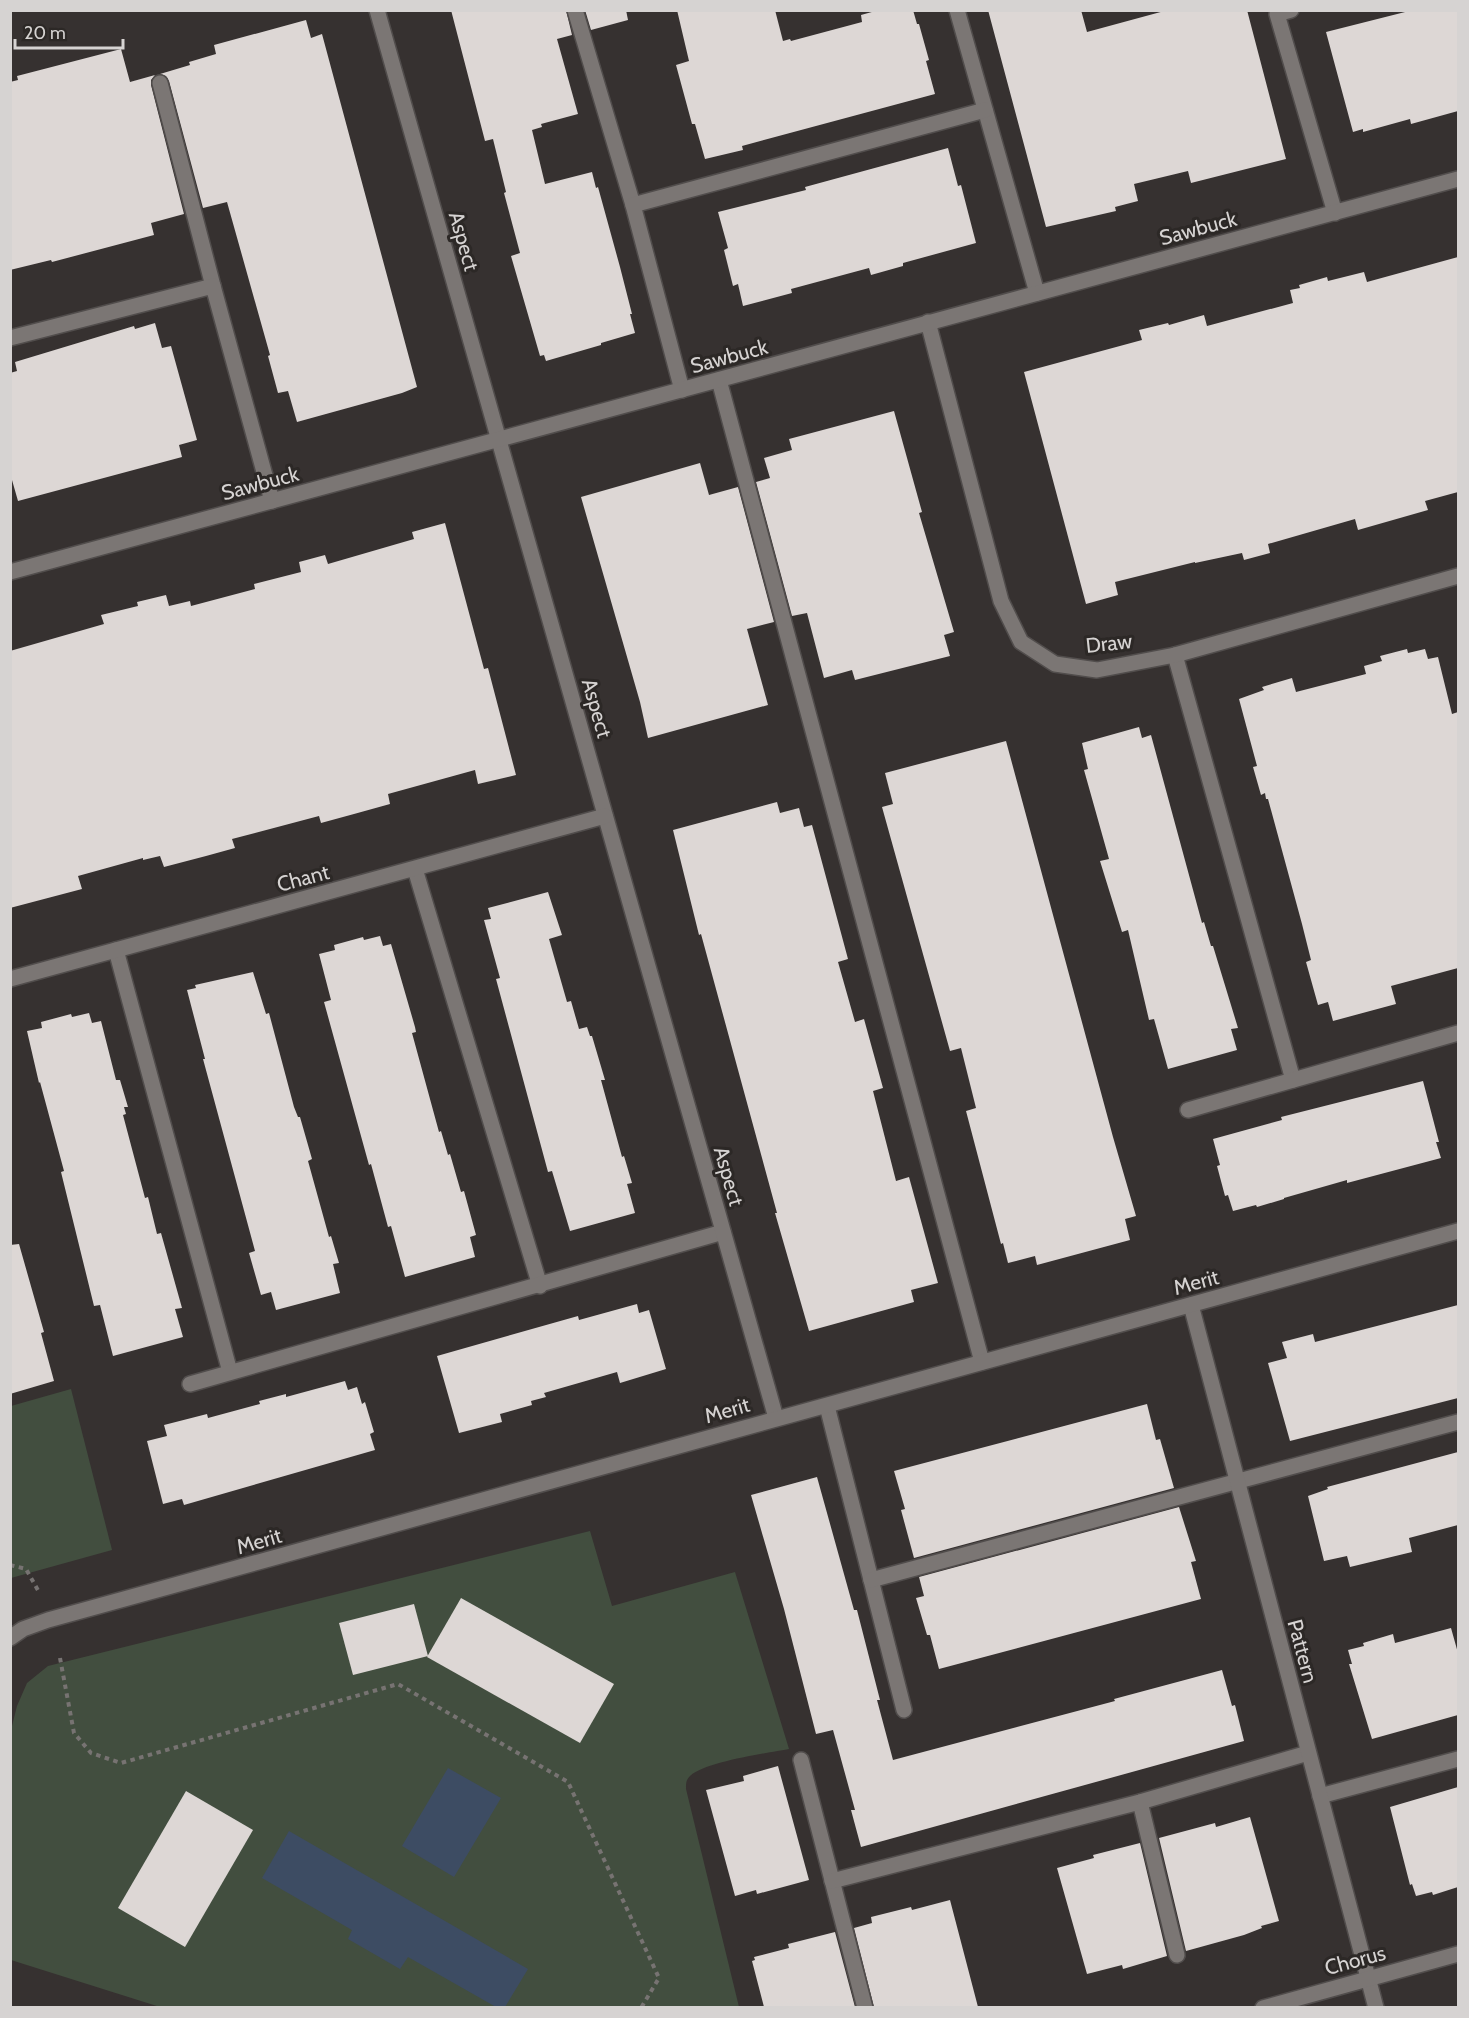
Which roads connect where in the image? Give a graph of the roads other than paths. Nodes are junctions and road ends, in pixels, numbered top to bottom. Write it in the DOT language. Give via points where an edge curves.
graph roads {
  1 [pos="377,10"];
  2 [pos="575,10"];
  3 [pos="957,10"];
  4 [pos="1281,12"];
  5 [pos="160,83"];
  6 [pos="985,110"];
  7 [pos="1458,179"];
  8 [pos="633,205"];
  9 [pos="1335,213"];
  10 [pos="213,286"];
  11 [pos="1037,293"];
  12 [pos="928,322"];
  13 [pos="10,338"];
  14 [pos="719,380"];
  15 [pos="682,390"];
  16 [pos="499,440"];
  17 [pos="272,501"];
  18 [pos="10,572"];
  19 [pos="1458,577"];
  20 [pos="1175,655"];
  21 [pos="605,816"];
  22 [pos="415,869"];
  23 [pos="117,950"];
  24 [pos="10,979"];
  25 [pos="1458,1033"];
  26 [pos="1293,1080"];
  27 [pos="1188,1110"];
  28 [pos="1458,1231"];
  29 [pos="723,1232"];
  30 [pos="540,1286"];
  31 [pos="1191,1305"];
  32 [pos="982,1362"];
  33 [pos="230,1372"];
  34 [pos="190,1384"];
  35 [pos="827,1406"];
  36 [pos="776,1418"];
  37 [pos="1458,1422"];
  38 [pos="1237,1481"];
  39 [pos="871,1580"];
  40 [pos="10,1638"];
  41 [pos="904,1710"];
  42 [pos="1308,1753"];
  43 [pos="1458,1759"];
  44 [pos="801,1760"];
  45 [pos="1320,1796"];
  46 [pos="1140,1802"];
  47 [pos="832,1881"];
  48 [pos="1177,1954"];
  49 [pos="1458,1954"];
  50 [pos="1368,1978"];
  51 [pos="865,2007"];
  52 [pos="1263,2007"];
  53 [pos="1376,2007"];
  1 -- 16 [label="street, Aspect"];
  2 -- 8 [label="street"];
  3 -- 6 [label="street"];
  4 -- 9 [label="street"];
  5 -- 10 [label="street"];
  6 -- 8 [label="street"];
  6 -- 11 [label="street"];
  7 -- 9 [label="street, Sawbuck"];
  8 -- 15 [label="street"];
  9 -- 11 [label="street, Sawbuck"];
  10 -- 13 [label="street"];
  10 -- 17 [label="street"];
  11 -- 12 [label="street, Sawbuck"];
  12 -- 14 [label="street, Sawbuck"];
  12 -- 20 [label="street, Draw" via="1001,600 1021,642 1055,664 1097,670"];
  14 -- 15 [label="street, Sawbuck"];
  14 -- 32 [label="street"];
  15 -- 16 [label="street, Sawbuck"];
  16 -- 17 [label="street, Sawbuck"];
  16 -- 21 [label="street, Aspect"];
  17 -- 18 [label="street, Sawbuck"];
  19 -- 20 [label="street, Draw"];
  20 -- 26 [label="street"];
  21 -- 22 [label="street, Chant"];
  21 -- 29 [label="street, Aspect"];
  22 -- 23 [label="street, Chant"];
  22 -- 30 [label="street"];
  23 -- 24 [label="street, Chant"];
  23 -- 33 [label="street"];
  25 -- 26 [label="street"];
  26 -- 27 [label="street"];
  28 -- 31 [label="street, Merit"];
  29 -- 30 [label="street"];
  29 -- 36 [label="street, Aspect"];
  30 -- 33 [label="street"];
  31 -- 32 [label="street, Merit"];
  31 -- 38 [label="street, Pattern"];
  32 -- 35 [label="street, Merit"];
  33 -- 34 [label="street"];
  35 -- 36 [label="street, Merit"];
  35 -- 39 [label="street"];
  36 -- 40 [label="street, Merit" via="48,1620"];
  37 -- 38 [label="street"];
  38 -- 39 [label="street"];
  38 -- 42 [label="street, Pattern"];
  39 -- 41 [label="street"];
  42 -- 45 [label="street, Pattern"];
  42 -- 46 [label="street"];
  43 -- 45 [label="street"];
  44 -- 47 [label="street"];
  45 -- 50 [label="street, Pattern"];
  46 -- 47 [label="street"];
  46 -- 48 [label="street"];
  47 -- 51 [label="street"];
  49 -- 50 [label="street, Chorus"];
  50 -- 52 [label="street, Chorus"];
  50 -- 53 [label="street, Pattern"];
}
